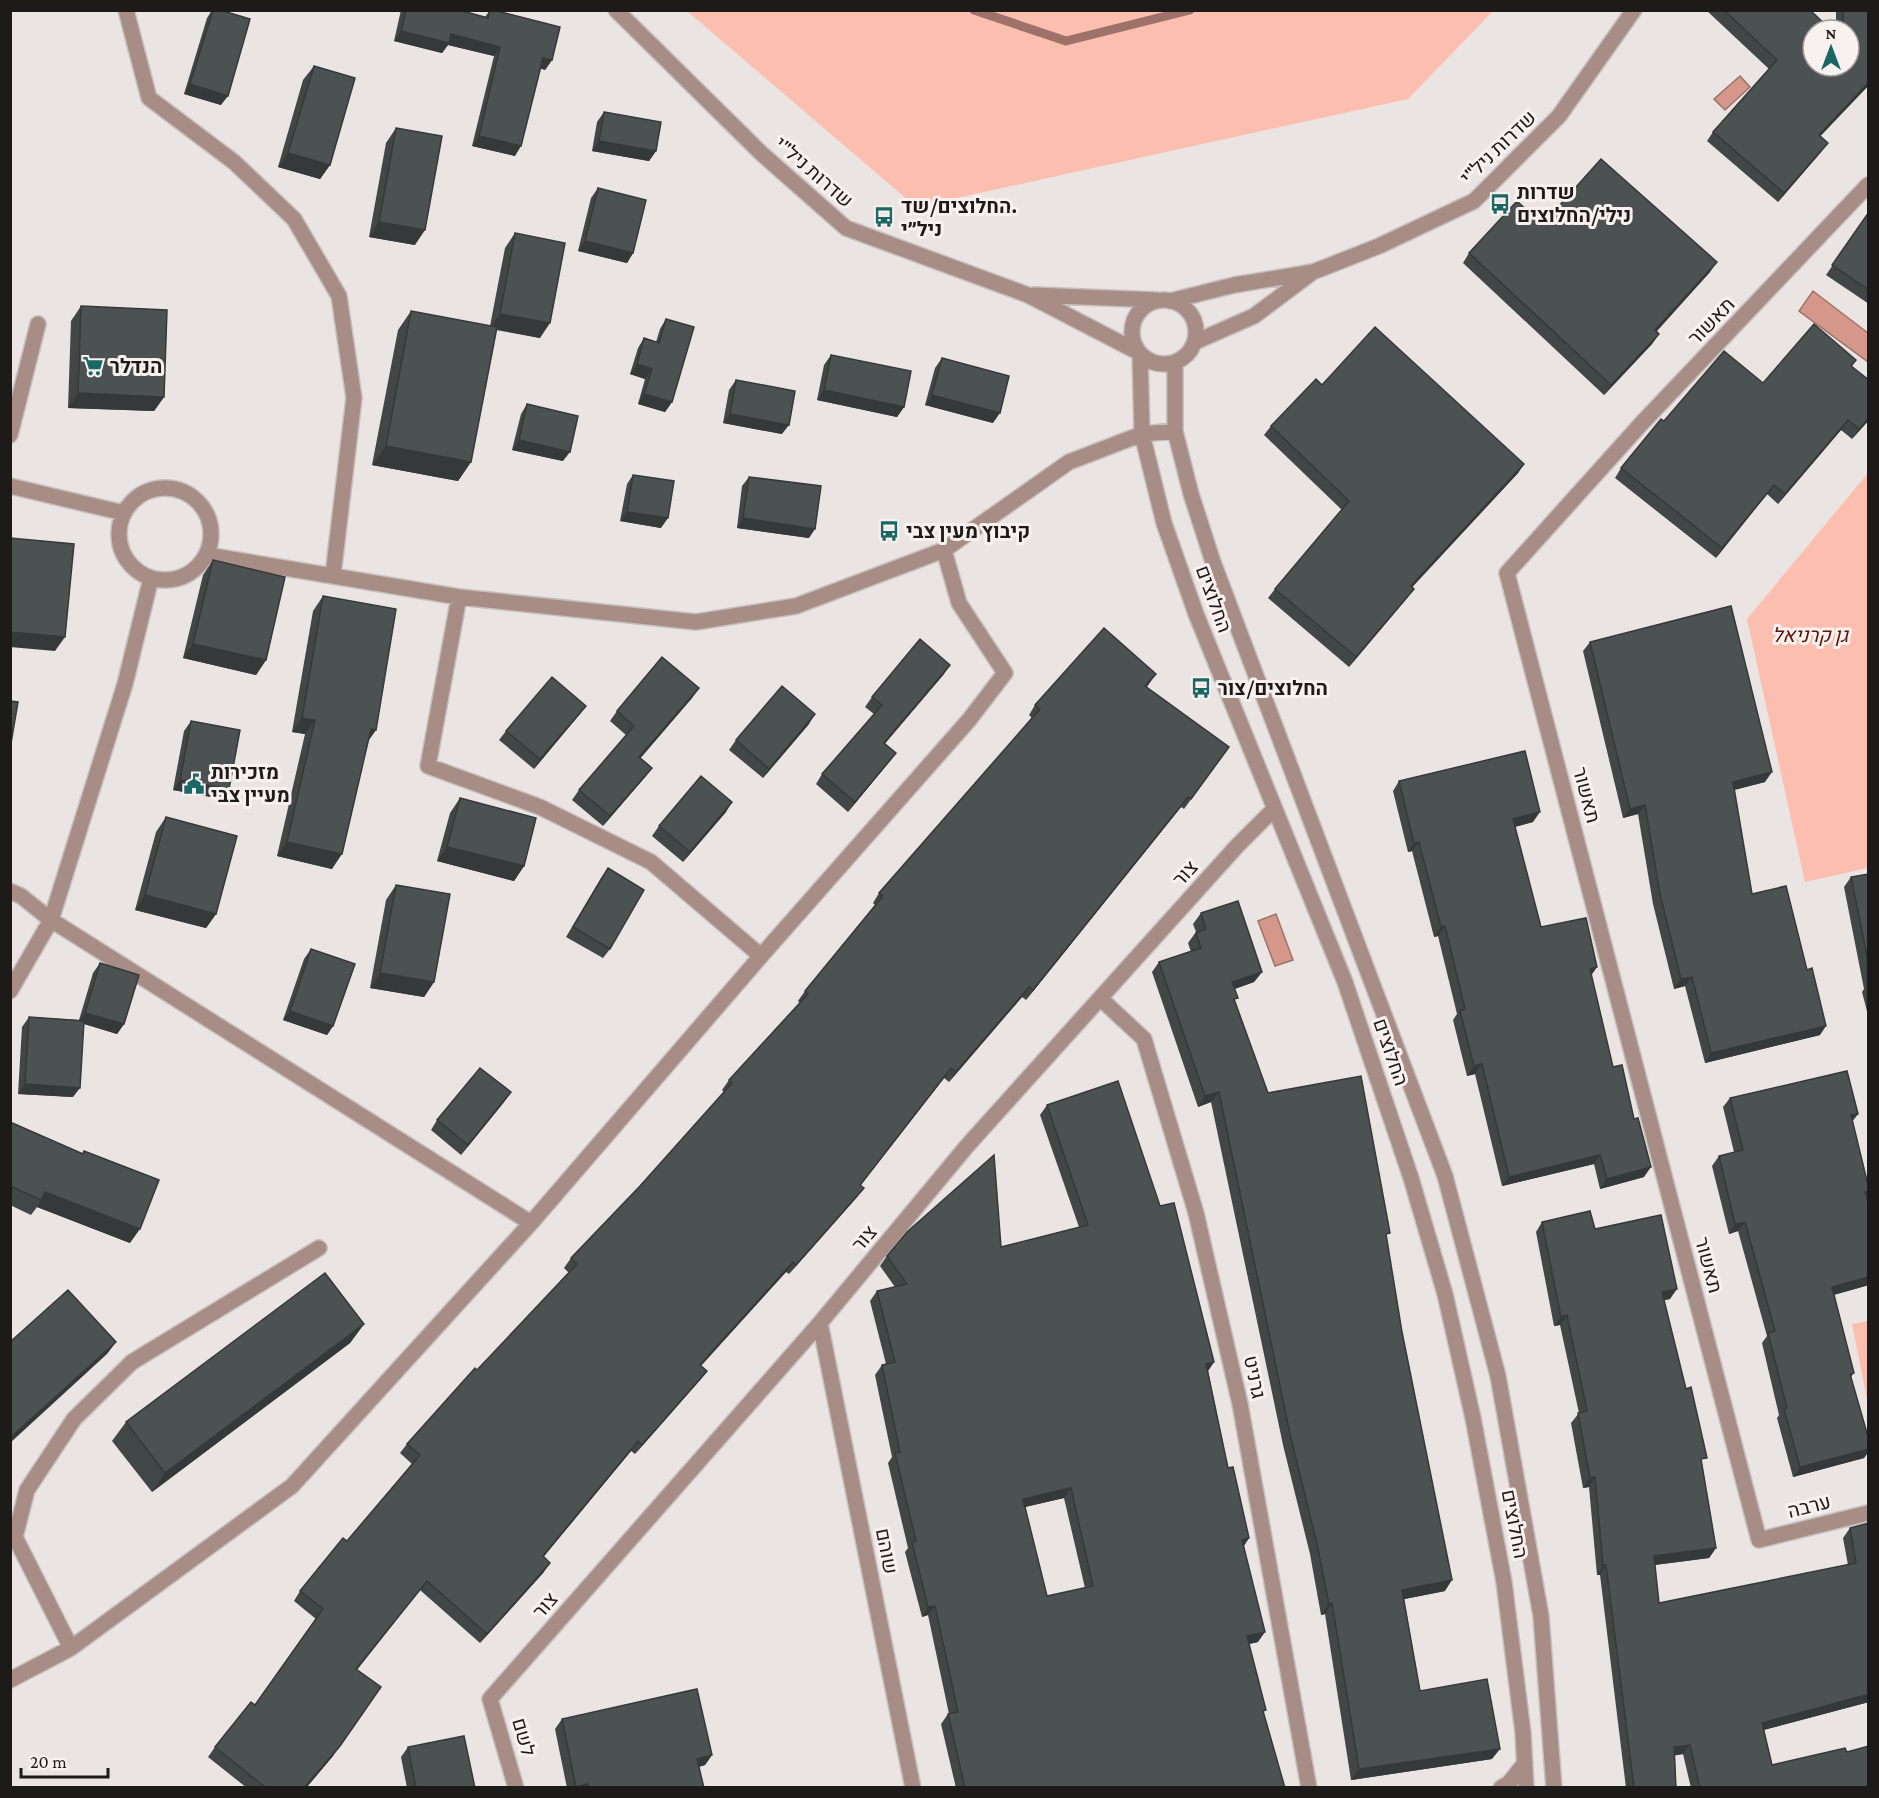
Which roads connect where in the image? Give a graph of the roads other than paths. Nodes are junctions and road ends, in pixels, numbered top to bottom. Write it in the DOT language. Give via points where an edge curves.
graph roads {
  1 [pos="126,10"];
  2 [pos="616,10"];
  3 [pos="1634,10"];
  4 [pos="1869,185"];
  5 [pos="1313,272"];
  6 [pos="1028,295"];
  7 [pos="1164,300"];
  8 [pos="38,324"];
  9 [pos="1194,342"];
  10 [pos="1140,353"];
  11 [pos="1175,362"];
  12 [pos="1174,431"];
  13 [pos="1142,434"];
  14 [pos="10,435"];
  15 [pos="10,486"];
  16 [pos="124,513"];
  17 [pos="944,550"];
  18 [pos="207,555"];
  19 [pos="333,575"];
  20 [pos="151,578"];
  21 [pos="459,597"];
  22 [pos="1274,809"];
  23 [pos="10,891"];
  24 [pos="51,920"];
  25 [pos="761,956"];
  26 [pos="10,991"];
  27 [pos="1101,999"];
  28 [pos="531,1223"];
  29 [pos="319,1248"];
  30 [pos="820,1323"];
  31 [pos="1869,1513"];
  32 [pos="1759,1540"];
  33 [pos="71,1648"];
  34 [pos="10,1680"];
  35 [pos="490,1699"];
  36 [pos="1525,1763"];
  37 [pos="516,1788"];
  38 [pos="913,1788"];
  39 [pos="1309,1788"];
  40 [pos="1501,1788"];
  41 [pos="1526,1788"];
  42 [pos="1554,1788"];
  1 -- 19 [label="street" via="149,98 234,162 294,219 339,296 354,398"];
  2 -- 6 [label="street, שדרות ניל\"י" via="761,153 846,228"];
  3 -- 5 [label="street, שדרות ניל\"י" via="1559,116 1474,201"];
  4 -- 32 [label="street, תאשור" via="1641,424 1507,573"];
  5 -- 7 [label="street, שדרות ניל\"י"];
  5 -- 9 [label="street, שדרות ניל\"י" via="1254,315"];
  6 -- 7 [label="street, שדרות ניל\"י"];
  6 -- 10 [label="street, שדרות ניל\"י"];
  7 -- 9 [label="street" via="1186,307 1192,315"];
  7 -- 10 [label="street" via="1140,310 1131,327"];
  8 -- 14 [label="street"];
  9 -- 11 [label="street" via="1184,357"];
  10 -- 11 [label="street" via="1156,363"];
  10 -- 13 [label="street, החלוצים"];
  11 -- 12 [label="street, החלוצים"];
  12 -- 13 [label="street"];
  12 -- 42 [label="street, החלוצים" via="1213,562 1445,1176 1498,1376 1537,1593"];
  13 -- 17 [label="street" via="1069,462"];
  13 -- 22 [label="street, החלוצים" via="1164,523 1196,614"];
  15 -- 16 [label="street"];
  16 -- 18 [label="street" via="144,493 158,488 186,493 207,513 211,541"];
  16 -- 20 [label="street" via="119,536 126,559 136,571"];
  17 -- 21 [label="street" via="796,606 696,622"];
  17 -- 25 [label="street" via="959,603 1005,673 969,720"];
  18 -- 19 [label="street"];
  18 -- 20 [label="street" via="195,570 177,579"];
  19 -- 21 [label="street"];
  20 -- 24 [label="street" via="125,684"];
  21 -- 25 [label="street" via="428,766 540,807 651,862"];
  22 -- 27 [label="street, צור"];
  22 -- 36 [label="street, החלוצים" via="1345,982 1411,1178 1445,1294 1504,1582"];
  23 -- 24 [label="street"];
  24 -- 26 [label="street"];
  24 -- 28 [label="street"];
  25 -- 28 [label="street"];
  27 -- 30 [label="street, צור" via="967,1146"];
  27 -- 39 [label="street, גרניט" via="1144,1039 1196,1213 1240,1404"];
  28 -- 33 [label="street" via="292,1486"];
  29 -- 33 [label="street" via="132,1362 74,1419 27,1490 15,1537"];
  30 -- 35 [label="street, צור"];
  30 -- 38 [label="street, שוהם"];
  31 -- 32 [label="street, ערבה"];
  33 -- 34 [label="street"];
  35 -- 37 [label="street, לשם"];
  36 -- 40 [label="street"];
  36 -- 41 [label="street, החלוצים"];
}
